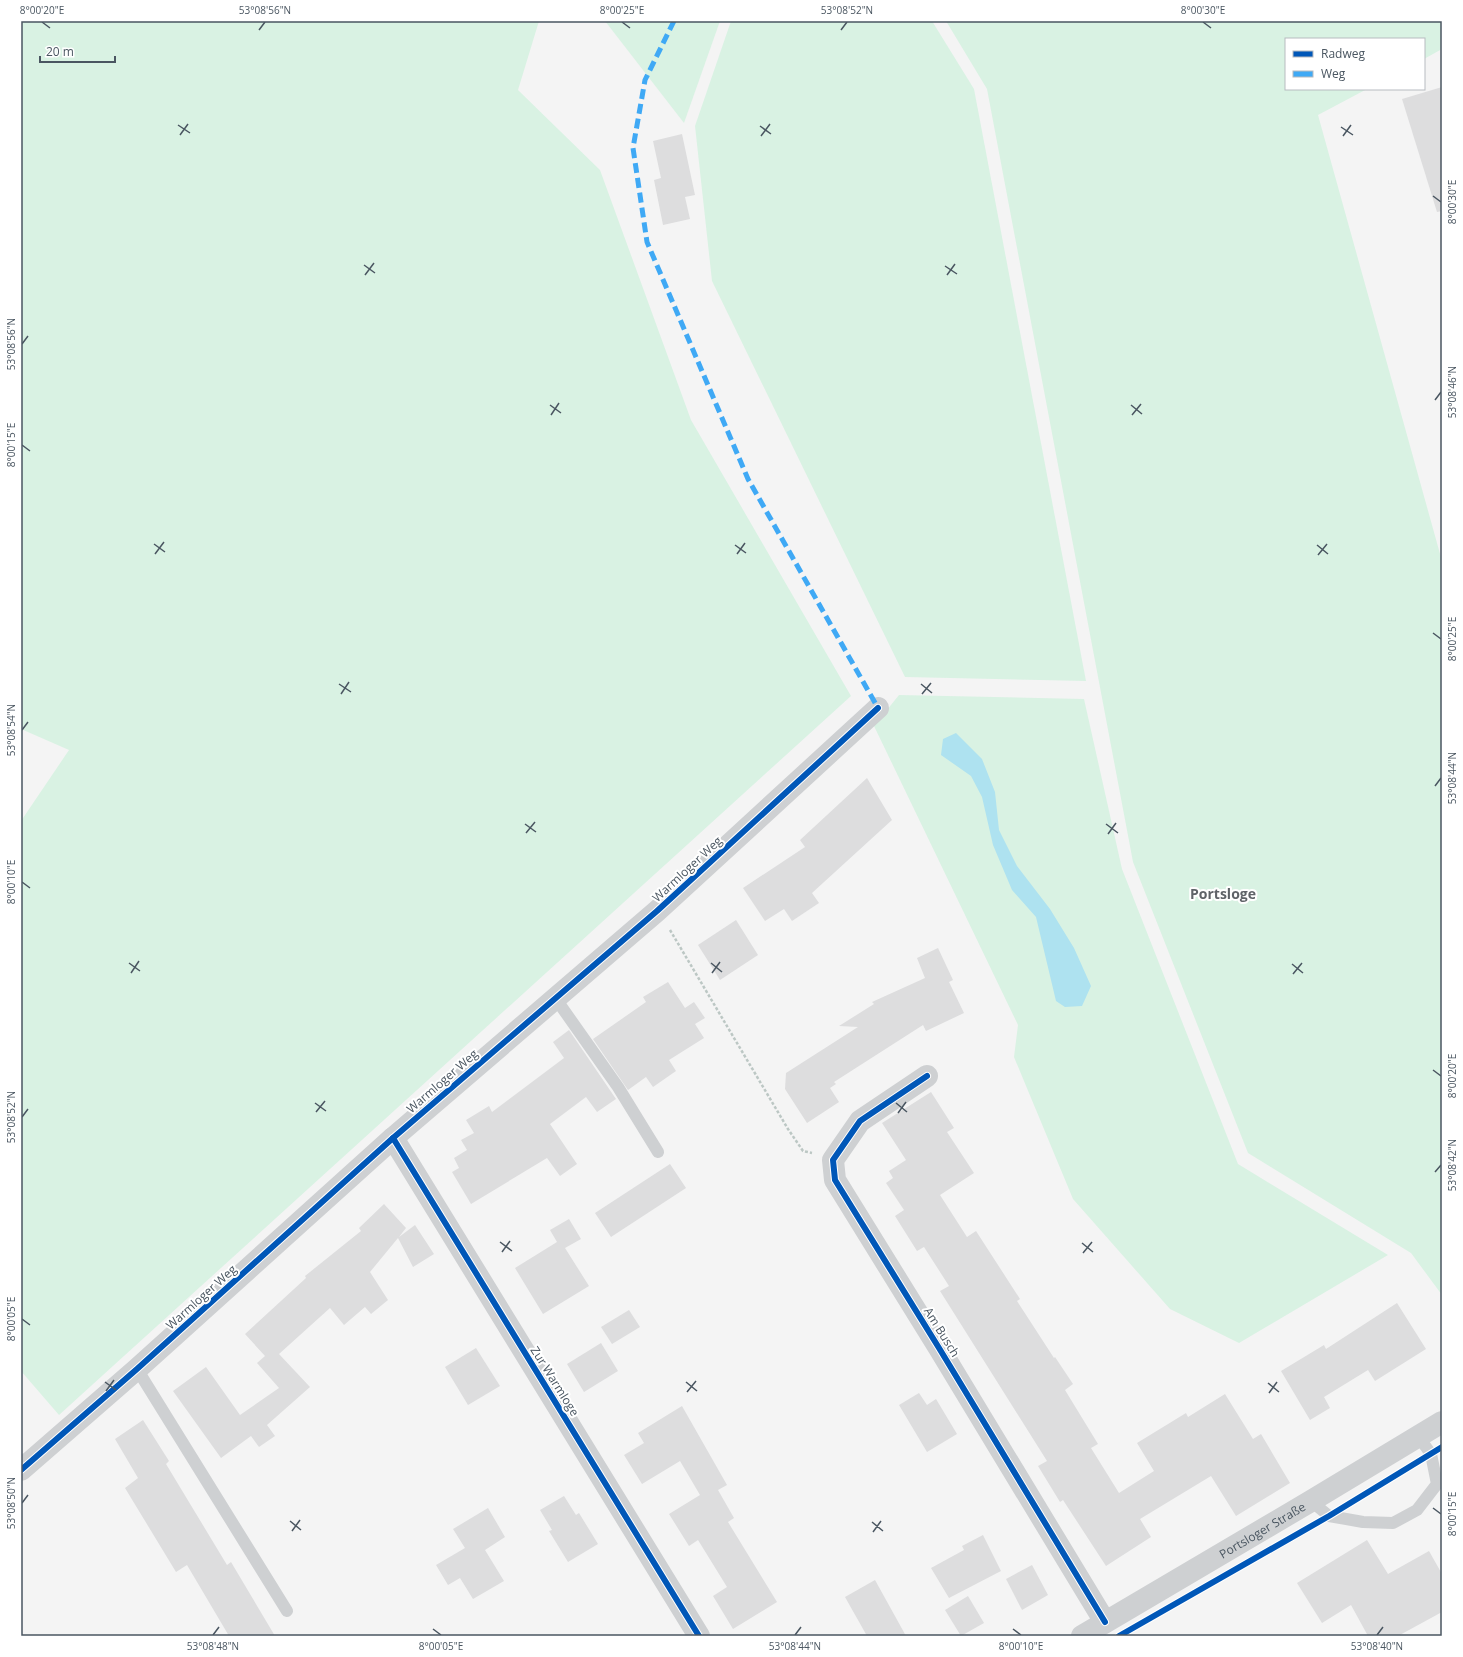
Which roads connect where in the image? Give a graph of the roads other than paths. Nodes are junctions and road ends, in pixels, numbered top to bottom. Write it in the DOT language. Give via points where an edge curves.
graph roads {
  1 [pos="878,708"];
  2 [pos="556,999"];
  3 [pos="927,1076"];
  4 [pos="393,1138"];
  5 [pos="658,1152"];
  6 [pos="137,1369"];
  7 [pos="1442,1422"];
  8 [pos="1418,1436"];
  9 [pos="21,1470"];
  10 [pos="1311,1501"];
  11 [pos="288,1611"];
  12 [pos="1105,1622"];
  13 [pos="699,1636"];
  14 [pos="1082,1636"];
  1 -- 2 [label="street, Warmloger Weg" via="657,911"];
  2 -- 4 [label="street, Warmloger Weg"];
  2 -- 5 [label="lane" via="618,1087"];
  3 -- 12 [label="street, Am Busch" via="860,1121 833,1160 835,1180"];
  4 -- 6 [label="street, Warmloger Weg"];
  4 -- 13 [label="street, Zur Warmloge"];
  6 -- 9 [label="street, Warmloger Weg"];
  6 -- 11 [label="lane"];
  7 -- 8 [label="street, Portsloger Straße"];
  8 -- 10 [label="street, Portsloger Straße"];
  8 -- 10 [label="lane" via="1431,1454 1437,1484 1417,1510 1393,1522 1363,1522 1329,1516"];
  10 -- 12 [label="street, Portsloger Straße"];
  12 -- 14 [label="street, Portsloger Straße"];
}
